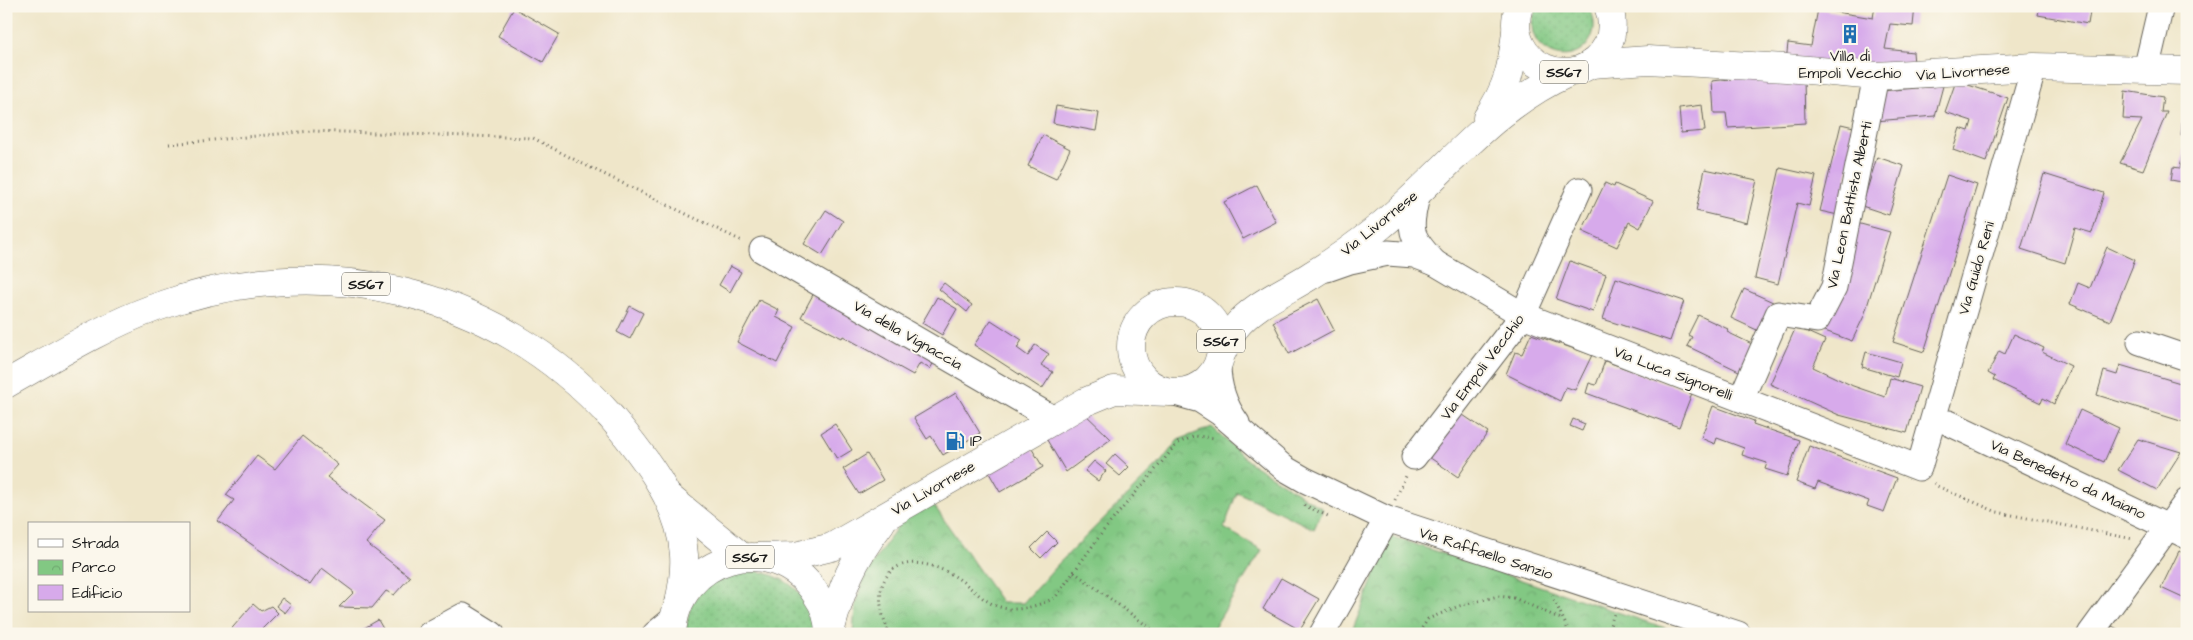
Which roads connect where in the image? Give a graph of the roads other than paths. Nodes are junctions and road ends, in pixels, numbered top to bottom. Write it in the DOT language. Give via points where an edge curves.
graph roads {
  1 [pos="1608,6"];
  2 [pos="2160,6"];
  3 [pos="1518,19"];
  4 [pos="2034,67"];
  5 [pos="1579,68"];
  6 [pos="2146,70"];
  7 [pos="2187,71"];
  8 [pos="1876,76"];
  9 [pos="1477,134"];
  10 [pos="1579,190"];
  11 [pos="1418,193"];
  12 [pos="762,250"];
  13 [pos="1435,263"];
  14 [pos="1310,276"];
  15 [pos="1270,299"];
  16 [pos="1193,305"];
  17 [pos="1523,315"];
  18 [pos="1131,339"];
  19 [pos="2140,342"];
  20 [pos="2187,358"];
  21 [pos="1220,360"];
  22 [pos="6,384"];
  23 [pos="1173,393"];
  24 [pos="1741,400"];
  25 [pos="1085,402"];
  26 [pos="1054,419"];
  27 [pos="1949,423"];
  28 [pos="1249,438"];
  29 [pos="1414,457"];
  30 [pos="1919,468"];
  31 [pos="668,496"];
  32 [pos="2187,501"];
  33 [pos="886,515"];
  34 [pos="1387,519"];
  35 [pos="2177,531"];
  36 [pos="750,557"];
  37 [pos="670,621"];
  38 [pos="430,634"];
  39 [pos="492,634"];
  40 [pos="829,634"];
  41 [pos="1322,634"];
  42 [pos="1738,634"];
  43 [pos="2090,634"];
  1 -- 5 [label="main road, Via Livornese / SS67" via="1612,24 1610,40 1602,54"];
  2 -- 6 [label="street"];
  3 -- 5 [label="main road, Via Livornese / SS67" via="1520,46 1528,57 1553,72"];
  3 -- 9 [label="main road, Via Livornese / SS67" via="1507,83"];
  4 -- 6 [label="main road, Via Livornese"];
  4 -- 8 [label="main road, Via Livornese"];
  4 -- 30 [label="street, Via Guido Reni"];
  5 -- 8 [label="main road, Via Livornese" via="1648,60"];
  5 -- 9 [label="main road, Via Livornese / SS67" via="1528,93"];
  6 -- 7 [label="main road, Via Livornese"];
  8 -- 24 [label="street, Via Leon Battista Alberti" via="1834,287 1817,320 1778,314"];
  9 -- 11 [label="main road, Via Livornese / SS67"];
  10 -- 17 [label="street, Via Empoli Vecchio"];
  11 -- 13 [label="street" via="1412,215 1412,235"];
  11 -- 14 [label="main road, Via Livornese / SS67" via="1378,228"];
  12 -- 26 [label="street, Via della Vignaccia"];
  13 -- 14 [label="street" via="1414,255 1388,253 1350,261"];
  13 -- 17 [label="street, Via Luca Signorelli"];
  14 -- 15 [label="main road, Via Livornese / SS67"];
  15 -- 16 [label="main road, Via Livornese / SS67" via="1246,308 1223,310"];
  15 -- 21 [label="main road, Via Livornese / SS67" via="1234,329"];
  16 -- 18 [label="main road, Via Livornese / SS67" via="1173,302 1154,307 1143,315"];
  16 -- 21 [label="main road, SS67" via="1216,325 1221,339"];
  17 -- 24 [label="street, Via Luca Signorelli"];
  17 -- 29 [label="street, Via Empoli Vecchio"];
  18 -- 23 [label="main road" via="1135,368 1144,380"];
  18 -- 25 [label="main road, Via Livornese / SS67" via="1105,382"];
  19 -- 20 [label="street"];
  21 -- 23 [label="main road, Via Livornese / SS67" via="1211,376 1201,385"];
  21 -- 28 [label="street, Via Raffaello Sanzio" via="1220,390 1230,414"];
  22 -- 31 [label="main road, SS67" via="105,329 196,294 240,285 297,280 332,280 390,288 445,304 533,348 601,407 643,458"];
  23 -- 25 [label="main road, Via Livornese / SS67" via="1114,390"];
  23 -- 28 [label="street, Via Raffaello Sanzio" via="1200,400"];
  24 -- 30 [label="street, Via Luca Signorelli"];
  25 -- 26 [label="main road, Via Livornese / SS67"];
  26 -- 33 [label="main road, Via Livornese / SS67"];
  27 -- 35 [label="street, Via Benedetto da Maiano"];
  28 -- 34 [label="street, Via Raffaello Sanzio" via="1284,468"];
  31 -- 36 [label="main road, SS67"];
  31 -- 37 [label="main road, SS67" via="680,530 685,568"];
  32 -- 35 [label="street"];
  33 -- 36 [label="main road, Via Livornese / SS67" via="832,547 814,553"];
  33 -- 40 [label="main road, Via Livornese / SS67" via="852,566"];
  34 -- 41 [label="street"];
  34 -- 42 [label="street, Via Raffaello Sanzio"];
  35 -- 43 [label="street" via="2151,550"];
  36 -- 37 [label="main road, Via Livornese / SS67" via="727,560 706,570 689,585"];
  36 -- 40 [label="main road, Via Livornese / SS67" via="773,560 801,575 820,599"];
  38 -- 39 [label="street" via="463,616"];
}
